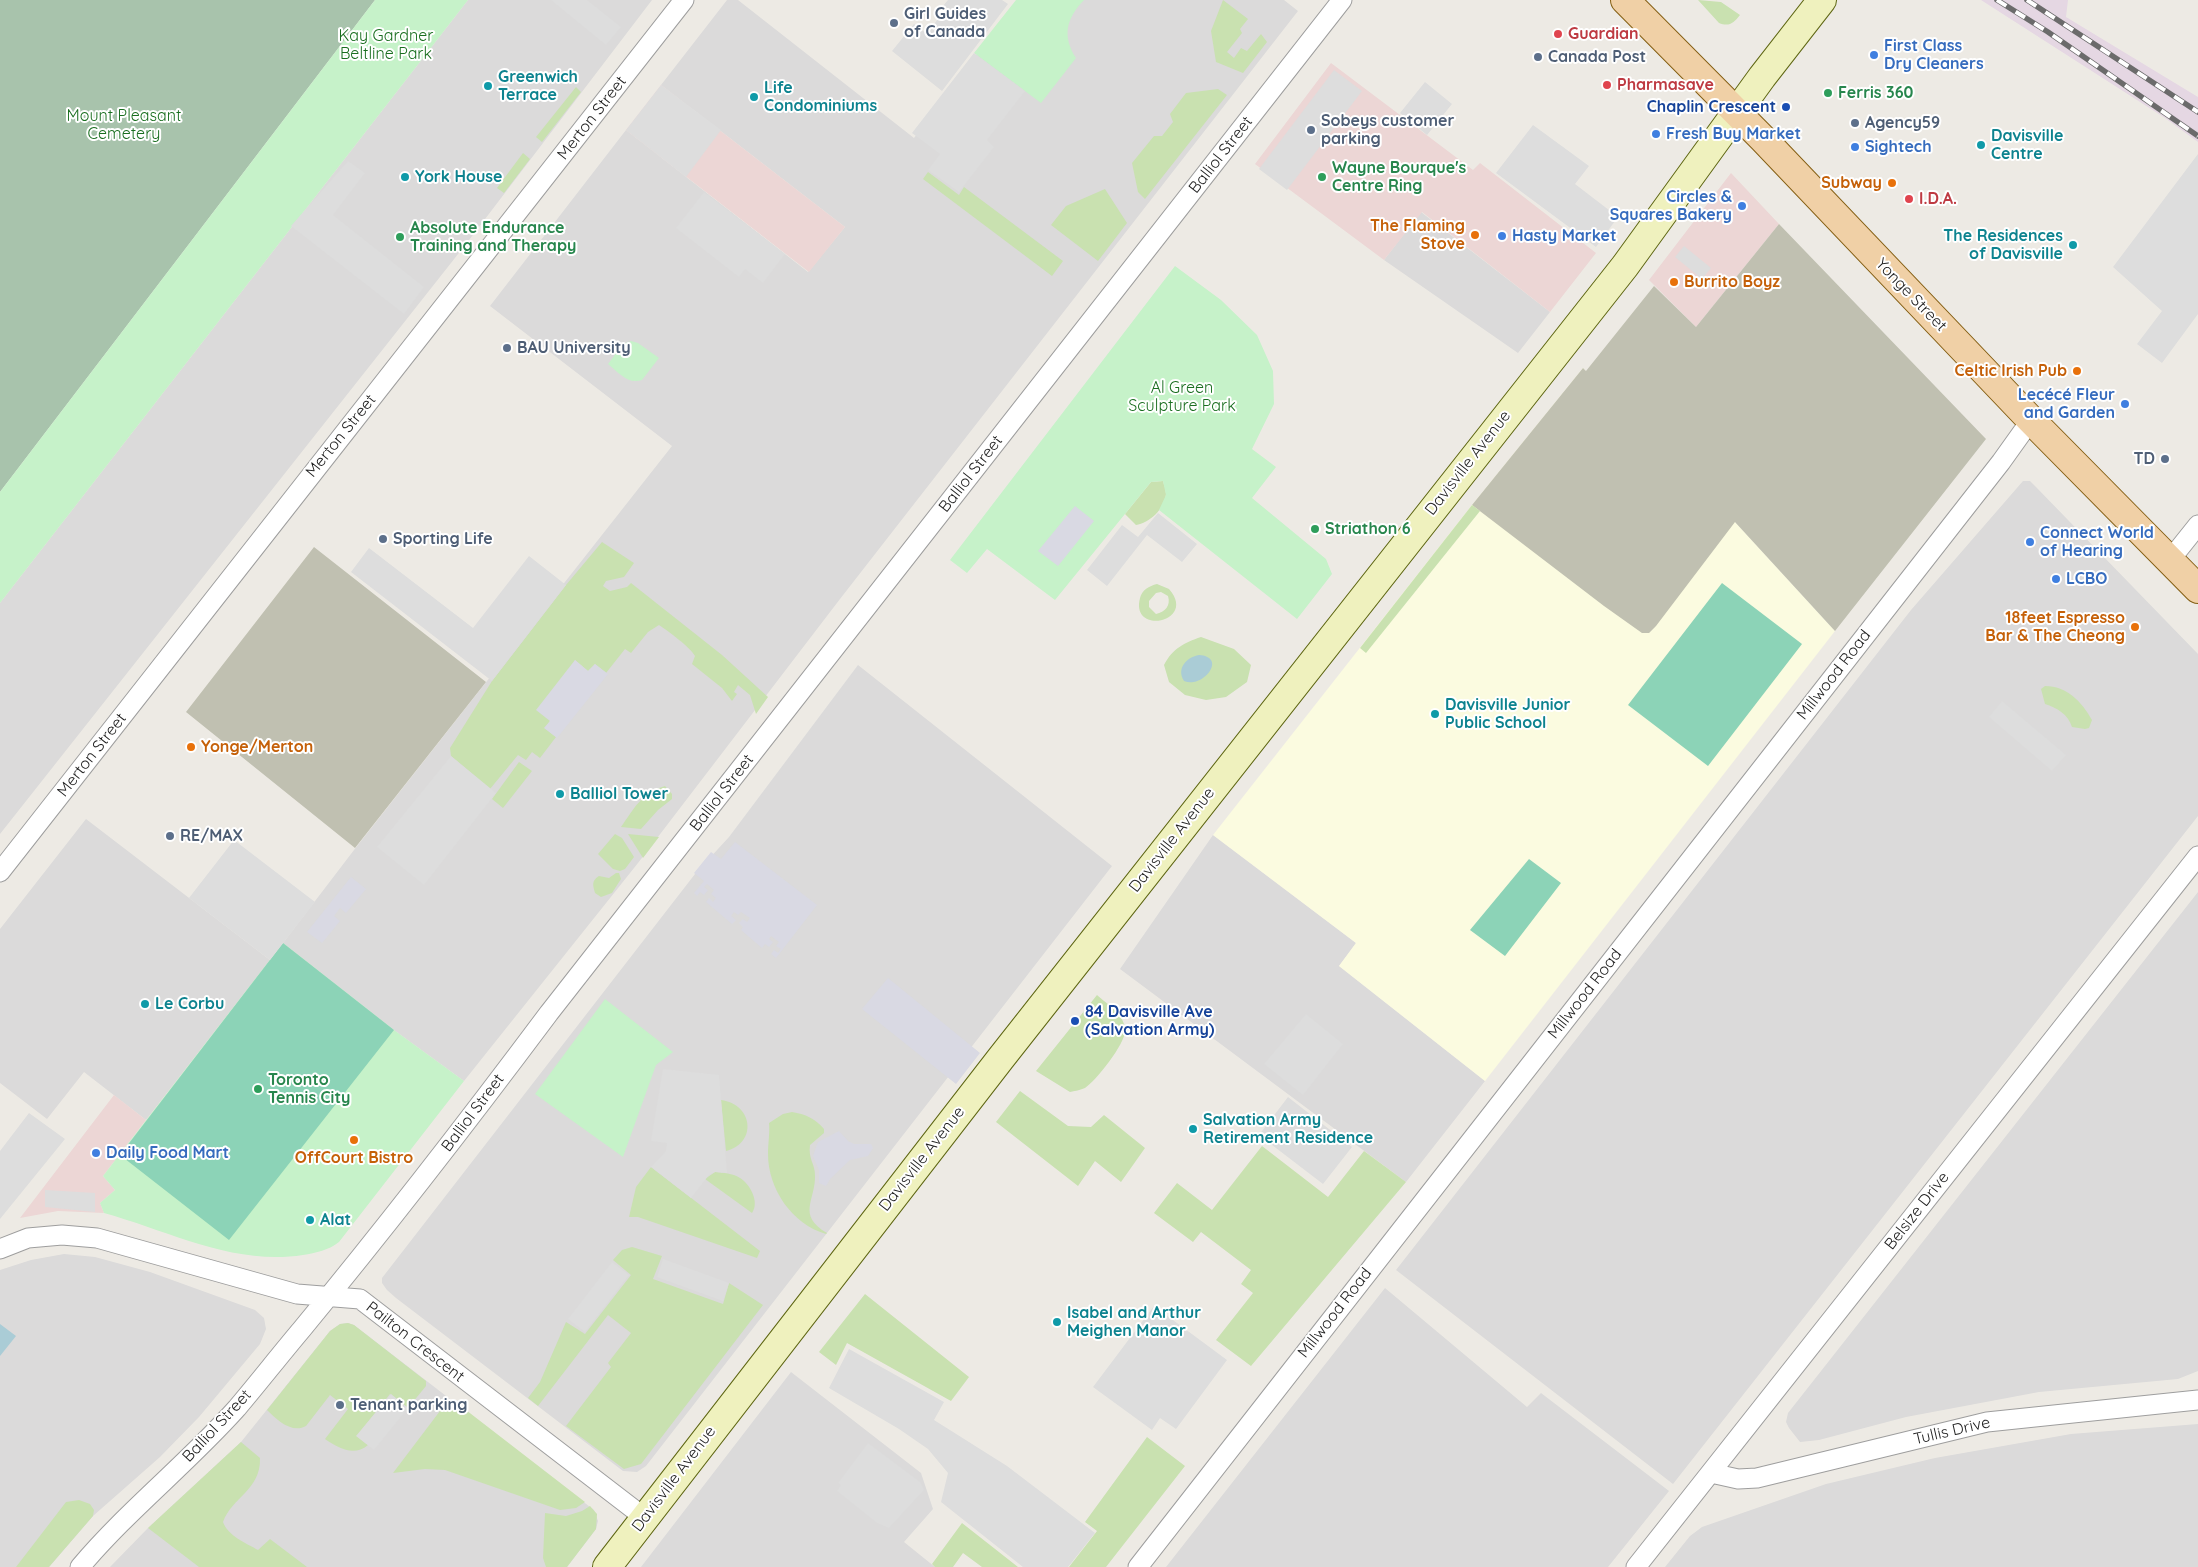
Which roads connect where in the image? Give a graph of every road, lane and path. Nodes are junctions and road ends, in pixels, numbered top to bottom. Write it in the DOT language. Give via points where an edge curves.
graph roads {
  1 [pos="684,0"];
  2 [pos="1342,0"];
  3 [pos="1625,0"];
  4 [pos="1822,0"];
  5 [pos="1736,114"];
  6 [pos="2031,420"];
  7 [pos="2198,525"];
  8 [pos="2170,560"];
  9 [pos="2198,589"];
  10 [pos="2198,856"];
  11 [pos="0,872"];
  12 [pos="0,1249"];
  13 [pos="329,1296"];
  14 [pos="2198,1400"];
  15 [pos="1711,1473"];
  16 [pos="644,1518"];
  17 [pos="80,1567"];
  18 [pos="607,1567"];
  19 [pos="1138,1567"];
  20 [pos="1636,1567"];
  1 -- 11 [label="street, Merton Street"];
  2 -- 13 [label="street, Balliol Street"];
  3 -- 5 [label="main road, Yonge Street"];
  4 -- 5 [label="street"];
  5 -- 6 [label="main road, Yonge Street"];
  5 -- 16 [label="street, Davisville Avenue" via="1624,266 1000,1058"];
  6 -- 8 [label="main road, Yonge Street"];
  6 -- 19 [label="street, Millwood Road"];
  7 -- 8 [label="street"];
  8 -- 9 [label="main road, Yonge Street"];
  10 -- 15 [label="street, Belsize Drive"];
  12 -- 13 [label="street, Pailton Crescent" via="28,1238 62,1235 97,1238 297,1294"];
  13 -- 16 [label="street, Pailton Crescent" via="360,1299"];
  13 -- 17 [label="street, Balliol Street" via="237,1408 124,1518"];
  14 -- 15 [label="street, Tullis Drive" via="1987,1422 1757,1478 1738,1479"];
  15 -- 20 [label="street, Belsize Drive"];
  16 -- 18 [label="street, Davisville Avenue"];
}
